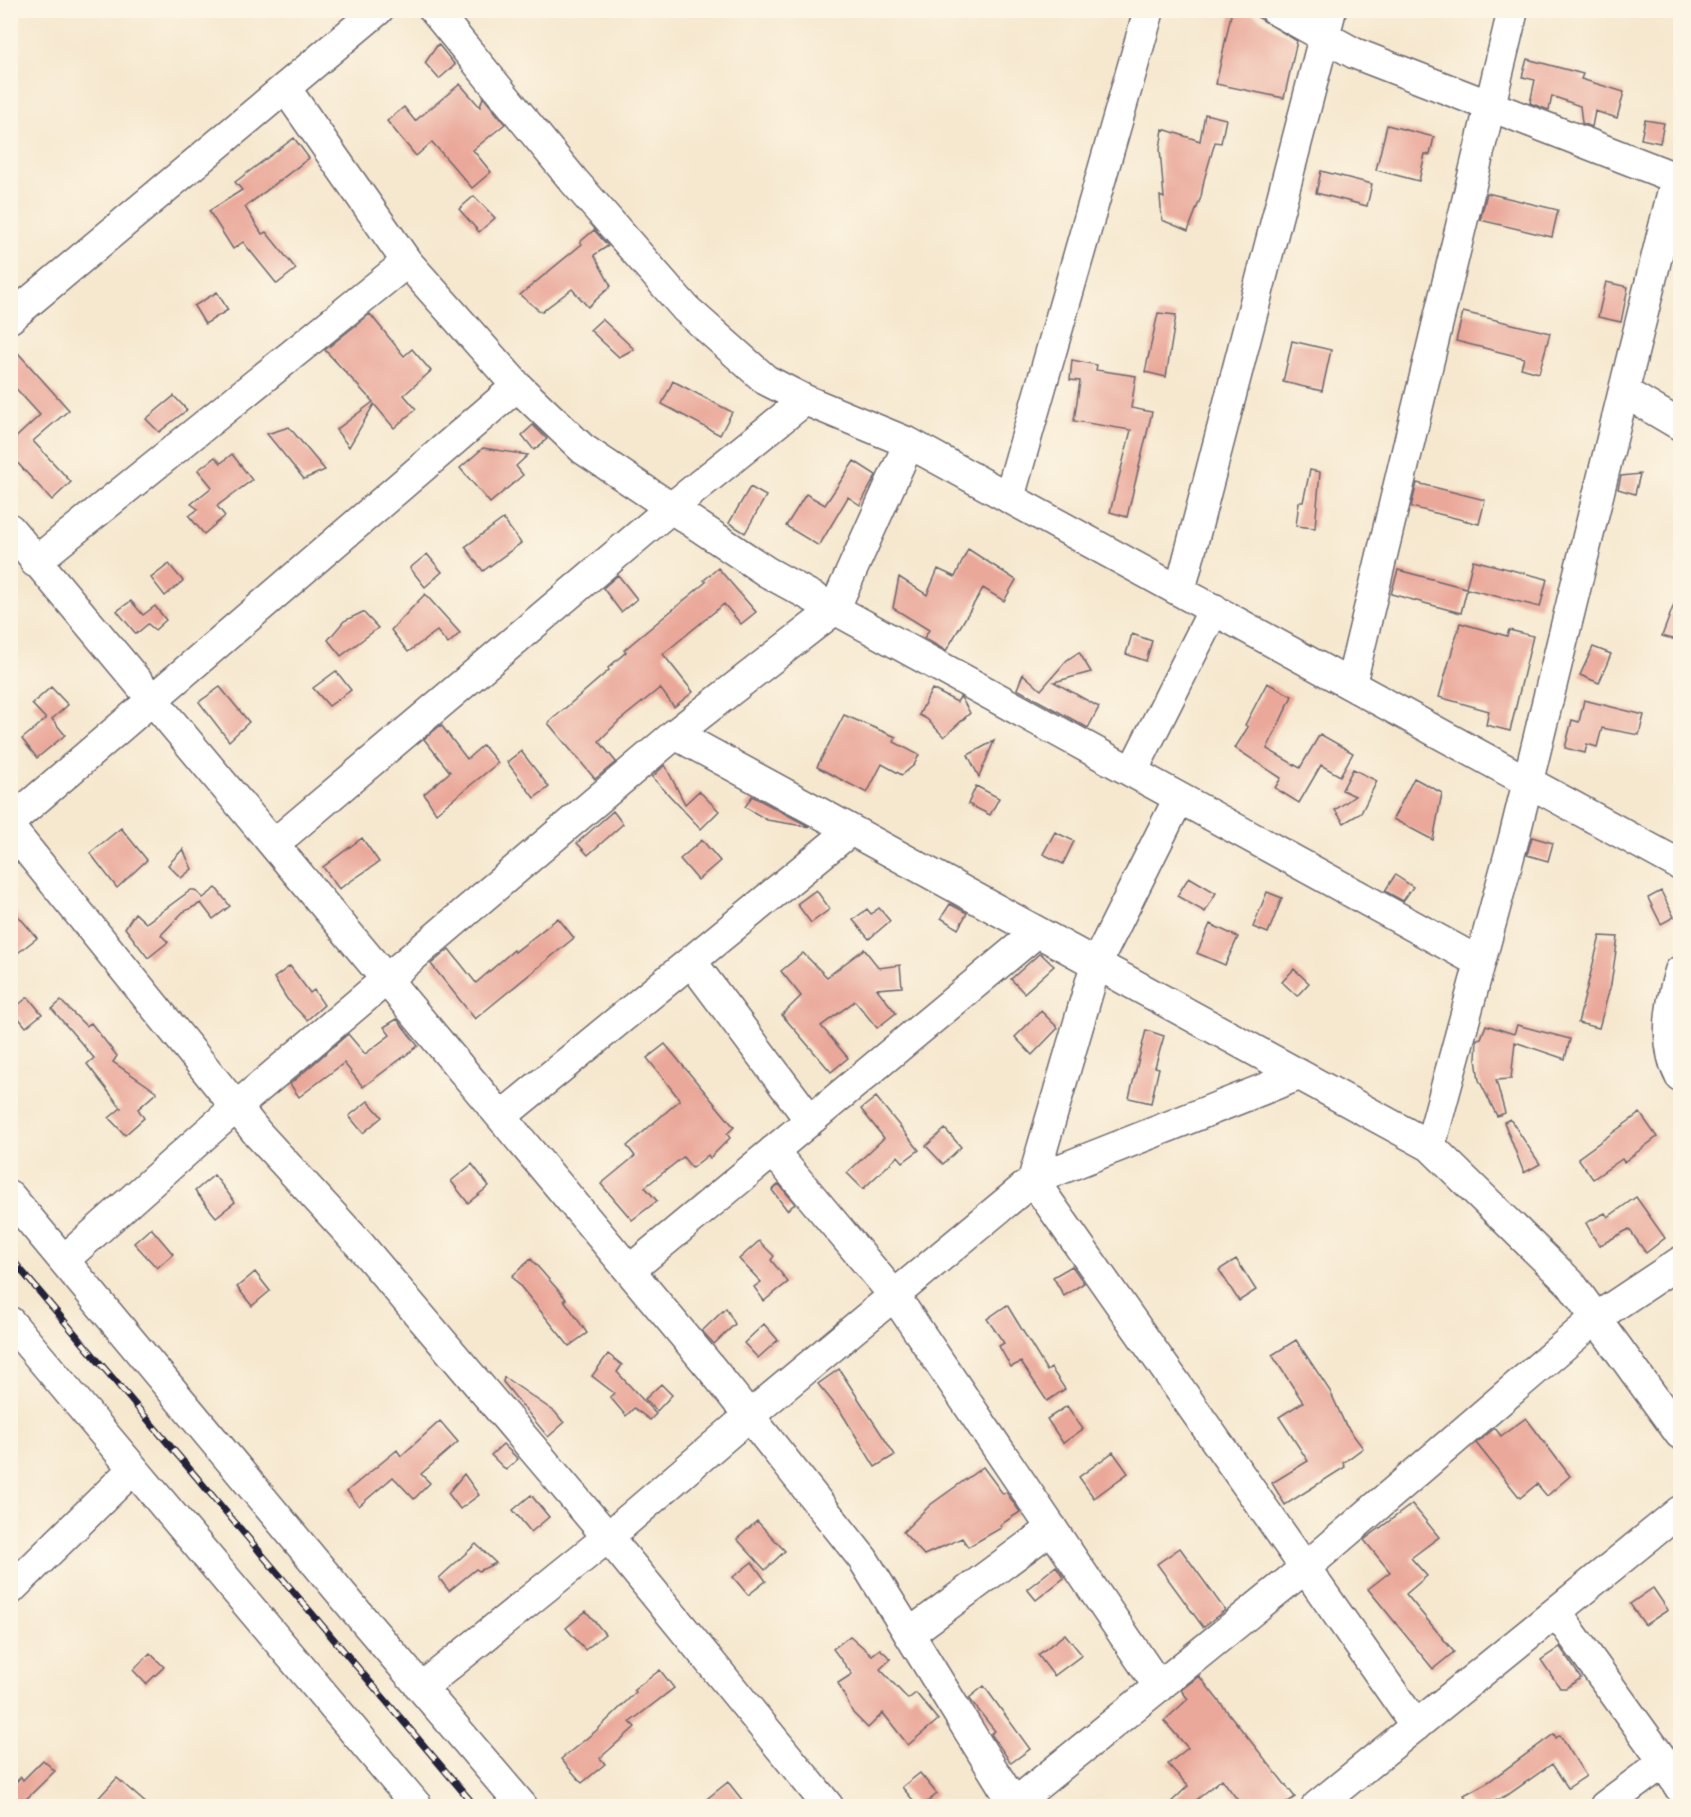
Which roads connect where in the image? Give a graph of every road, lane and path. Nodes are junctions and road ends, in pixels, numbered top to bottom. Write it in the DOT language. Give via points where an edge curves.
graph roads {
  1 [pos="378,10"];
  2 [pos="434,10"];
  3 [pos="1149,10"];
  4 [pos="1276,10"];
  5 [pos="1513,10"];
  6 [pos="1328,24"];
  7 [pos="286,89"];
  8 [pos="1490,106"];
  9 [pos="1678,170"];
  10 [pos="407,262"];
  11 [pos="10,318"];
  12 [pos="517,386"];
  13 [pos="1624,392"];
  14 [pos="805,400"];
  15 [pos="1680,424"];
  16 [pos="909,443"];
  17 [pos="1009,498"];
  18 [pos="671,508"];
  19 [pos="10,530"];
  20 [pos="35,562"];
  21 [pos="1180,591"];
  22 [pos="1214,609"];
  23 [pos="834,610"];
  24 [pos="1351,684"];
  25 [pos="151,699"];
  26 [pos="675,734"];
  27 [pos="1132,772"];
  28 [pos="1528,780"];
  29 [pos="1179,798"];
  30 [pos="10,822"];
  31 [pos="10,828"];
  32 [pos="851,830"];
  33 [pos="274,844"];
  34 [pos="1680,865"];
  35 [pos="1038,932"];
  36 [pos="692,961"];
  37 [pos="1479,962"];
  38 [pos="1096,964"];
  39 [pos="1680,971"];
  40 [pos="388,979"];
  41 [pos="1299,1074"];
  42 [pos="1680,1076"];
  43 [pos="236,1107"];
  44 [pos="502,1116"];
  45 [pos="810,1120"];
  46 [pos="1430,1146"];
  47 [pos="773,1151"];
  48 [pos="1033,1180"];
  49 [pos="10,1196"];
  50 [pos="64,1260"];
  51 [pos="1680,1262"];
  52 [pos="630,1270"];
  53 [pos="894,1295"];
  54 [pos="1596,1318"];
  55 [pos="10,1322"];
  56 [pos="749,1416"];
  57 [pos="1680,1434"];
  58 [pos="133,1469"];
  59 [pos="1680,1511"];
  60 [pos="1052,1528"];
  61 [pos="608,1537"];
  62 [pos="1305,1568"];
  63 [pos="10,1590"];
  64 [pos="1557,1612"];
  65 [pos="909,1634"];
  66 [pos="1159,1687"];
  67 [pos="421,1688"];
  68 [pos="1416,1726"];
  69 [pos="1664,1762"];
  70 [pos="1680,1788"];
  71 [pos="1013,1805"];
  72 [pos="417,1806"];
  73 [pos="522,1806"];
  74 [pos="828,1806"];
  75 [pos="1317,1806"];
  76 [pos="1605,1806"];
  1 -- 7 [label="street"];
  2 -- 14 [label="street" via="573,180 686,309 766,380"];
  3 -- 17 [label="street"];
  4 -- 6 [label="street"];
  5 -- 8 [label="street"];
  6 -- 8 [label="street" via="1354,53"];
  6 -- 21 [label="street"];
  7 -- 10 [label="street"];
  7 -- 11 [label="street"];
  8 -- 9 [label="street"];
  8 -- 24 [label="street"];
  9 -- 13 [label="street"];
  10 -- 12 [label="street"];
  10 -- 20 [label="street"];
  12 -- 18 [label="street" via="583,448"];
  12 -- 25 [label="street"];
  13 -- 15 [label="street"];
  13 -- 28 [label="street"];
  14 -- 16 [label="street"];
  14 -- 18 [label="street"];
  16 -- 17 [label="street"];
  16 -- 23 [label="street"];
  17 -- 21 [label="street"];
  18 -- 23 [label="street" via="766,572"];
  18 -- 33 [label="street"];
  19 -- 20 [label="street"];
  20 -- 25 [label="street"];
  21 -- 22 [label="street"];
  22 -- 24 [label="street"];
  22 -- 27 [label="street"];
  23 -- 26 [label="street"];
  23 -- 27 [label="street"];
  24 -- 28 [label="street"];
  25 -- 30 [label="street"];
  25 -- 33 [label="street"];
  26 -- 32 [label="street"];
  26 -- 40 [label="street"];
  27 -- 29 [label="street"];
  28 -- 34 [label="street"];
  28 -- 37 [label="street"];
  29 -- 37 [label="street"];
  29 -- 38 [label="street"];
  31 -- 43 [label="street"];
  32 -- 35 [label="street"];
  32 -- 36 [label="street"];
  33 -- 40 [label="street"];
  35 -- 38 [label="street"];
  35 -- 45 [label="street"];
  36 -- 44 [label="street"];
  36 -- 45 [label="street"];
  37 -- 46 [label="street"];
  38 -- 41 [label="street"];
  38 -- 48 [label="street"];
  39 -- 42 [label="street" via="1668,1035"];
  40 -- 43 [label="street"];
  40 -- 44 [label="street"];
  41 -- 46 [label="street"];
  41 -- 48 [label="street"];
  43 -- 50 [label="street"];
  43 -- 61 [label="street" via="360,1245"];
  44 -- 52 [label="street"];
  45 -- 47 [label="street"];
  46 -- 54 [label="street" via="1571,1284"];
  47 -- 52 [label="street"];
  47 -- 53 [label="street"];
  48 -- 53 [label="street"];
  48 -- 62 [label="street"];
  49 -- 50 [label="street"];
  50 -- 67 [label="street"];
  51 -- 54 [label="street"];
  52 -- 56 [label="street"];
  53 -- 56 [label="street"];
  53 -- 60 [label="street"];
  54 -- 57 [label="street"];
  54 -- 62 [label="street"];
  55 -- 58 [label="street"];
  56 -- 61 [label="street"];
  56 -- 65 [label="street" via="863,1559"];
  58 -- 63 [label="street"];
  58 -- 72 [label="street"];
  59 -- 64 [label="street"];
  60 -- 65 [label="street"];
  60 -- 66 [label="street"];
  61 -- 67 [label="street"];
  61 -- 74 [label="street"];
  62 -- 66 [label="street"];
  62 -- 68 [label="street"];
  64 -- 68 [label="street"];
  64 -- 69 [label="street"];
  65 -- 71 [label="street"];
  66 -- 71 [label="street"];
  67 -- 73 [label="street"];
  68 -- 75 [label="street"];
  69 -- 70 [label="street"];
  69 -- 76 [label="street"];
}
